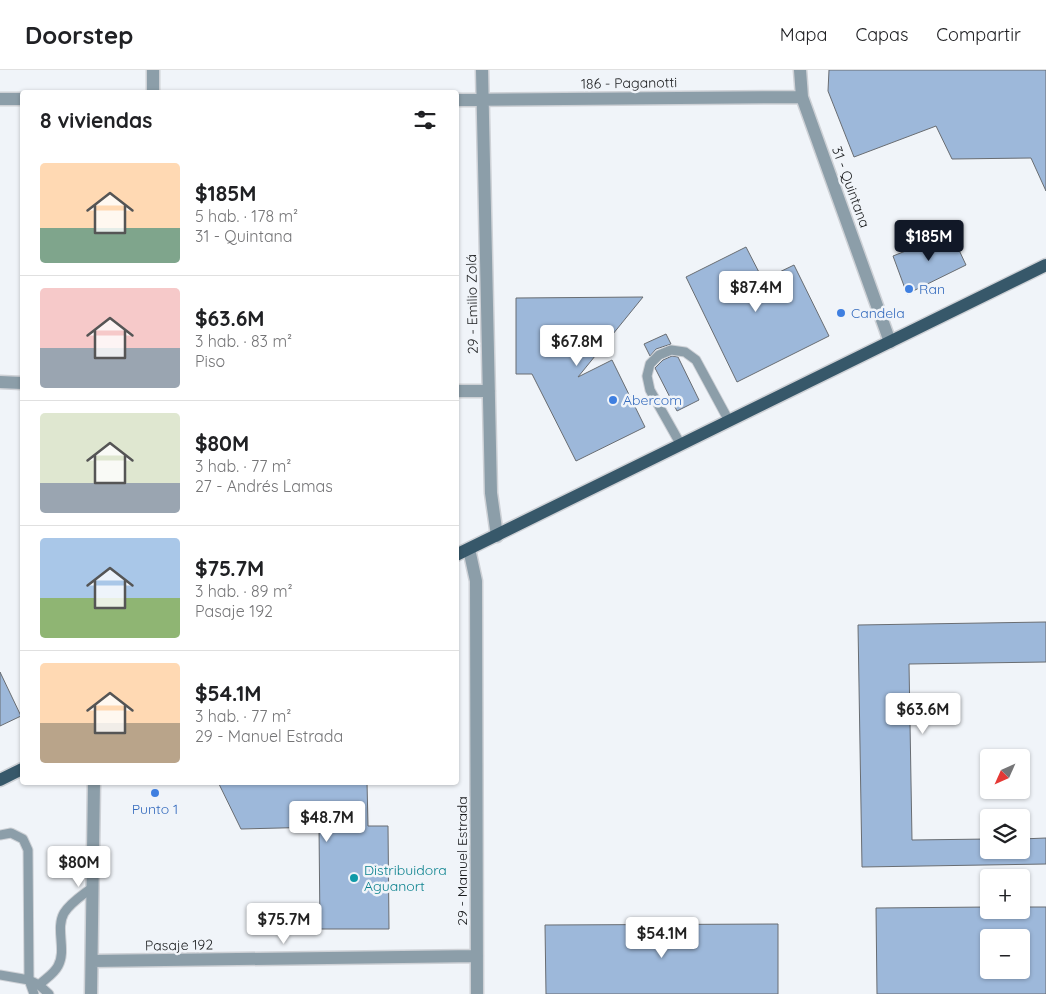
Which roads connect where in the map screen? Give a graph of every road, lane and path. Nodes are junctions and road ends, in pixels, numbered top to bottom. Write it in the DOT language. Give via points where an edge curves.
graph roads {
  1 [pos="153,70"];
  2 [pos="482,70"];
  3 [pos="800,70"];
  4 [pos="153,90"];
  5 [pos="802,97"];
  6 [pos="0,99"];
  7 [pos="20,99"];
  8 [pos="459,100"];
  9 [pos="482,100"];
  10 [pos="1046,266"];
  11 [pos="890,342"];
  12 [pos="0,382"];
  13 [pos="20,383"];
  14 [pos="459,391"];
  15 [pos="489,391"];
  16 [pos="730,421"];
  17 [pos="681,445"];
  18 [pos="497,536"];
  19 [pos="469,549"];
  20 [pos="459,554"];
  21 [pos="20,770"];
  22 [pos="0,780"];
  23 [pos="94,785"];
  24 [pos="0,835"];
  25 [pos="93,887"];
  26 [pos="477,956"];
  27 [pos="92,962"];
  28 [pos="0,975"];
  29 [pos="29,980"];
  30 [pos="39,985"];
  31 [pos="34,994"];
  32 [pos="49,994"];
  33 [pos="91,994"];
  34 [pos="477,994"];
  1 -- 4 [label="street"];
  2 -- 9 [label="street, 29 - Emilio Zolá"];
  3 -- 5 [label="street, 31 - Quintana"];
  5 -- 9 [label="street, 186 - Paganotti"];
  5 -- 11 [label="street, 31 - Quintana"];
  6 -- 7 [label="street"];
  8 -- 9 [label="street, 186 - Paganotti"];
  9 -- 15 [label="street, 29 - Emilio Zolá"];
  10 -- 11 [label="main road"];
  11 -- 16 [label="main road"];
  12 -- 13 [label="street"];
  14 -- 15 [label="street"];
  15 -- 18 [label="street, 29 - Emilio Zolá" via="491,493"];
  16 -- 17 [label="main road"];
  16 -- 17 [label="lane" via="696,360 685,352 671,350 659,355 650,364 647,376 650,390"];
  17 -- 18 [label="main road"];
  18 -- 19 [label="main road"];
  19 -- 20 [label="main road"];
  19 -- 26 [label="street, 29 - Manuel Estrada" via="476,581"];
  21 -- 22 [label="main road"];
  23 -- 25 [label="street"];
  24 -- 29 [label="lane" via="11,833 23,839 28,850"];
  25 -- 27 [label="street"];
  25 -- 30 [label="lane" via="63,914 58,966"];
  26 -- 27 [label="street, Pasaje 192"];
  26 -- 34 [label="street, 29 - Manuel Estrada"];
  27 -- 33 [label="street"];
  28 -- 29 [label="lane"];
  29 -- 30 [label="lane"];
  29 -- 31 [label="lane"];
  30 -- 32 [label="lane"];
}
